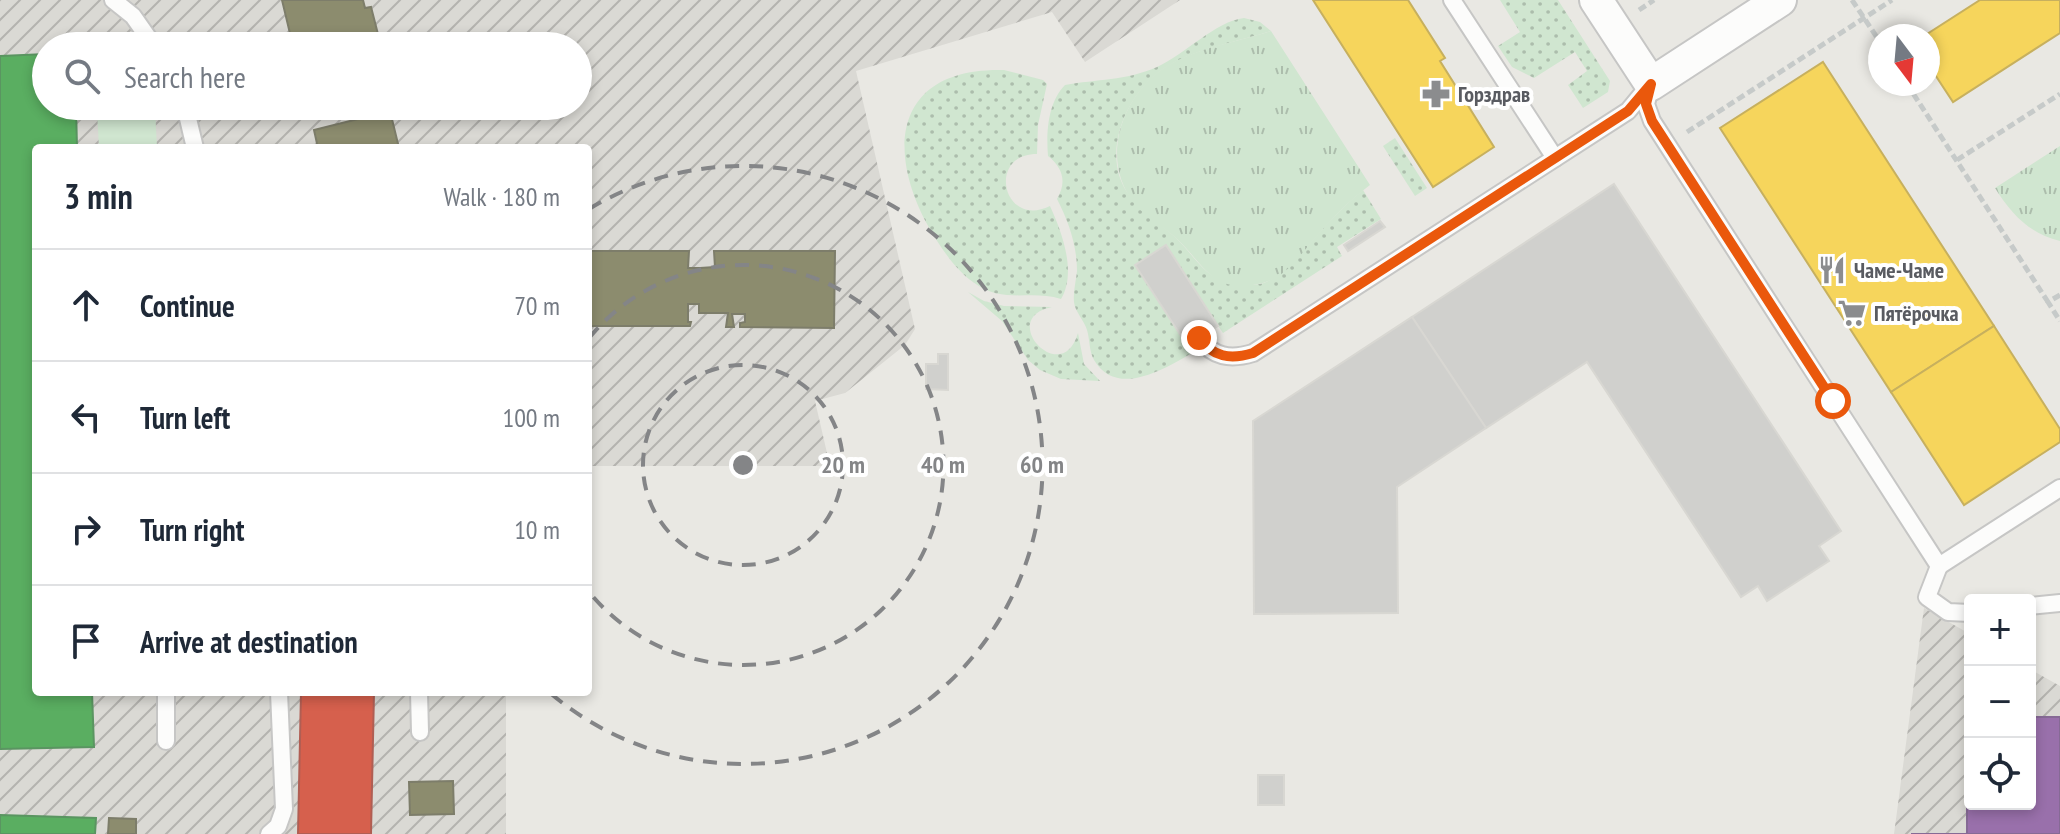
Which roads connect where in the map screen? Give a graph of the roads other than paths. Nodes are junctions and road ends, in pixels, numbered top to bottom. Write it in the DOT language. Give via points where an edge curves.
graph roads {
  1 [pos="113,0"];
  2 [pos="1452,0"];
  3 [pos="1596,0"];
  4 [pos="1780,0"];
  5 [pos="144,32"];
  6 [pos="1651,84"];
  7 [pos="188,120"];
  8 [pos="194,144"];
  9 [pos="1555,158"];
  10 [pos="1199,338"];
  11 [pos="2060,488"];
  12 [pos="1939,566"];
  13 [pos="2060,603"];
  14 [pos="2036,605"];
  15 [pos="1964,613"];
  16 [pos="166,696"];
  17 [pos="279,696"];
  18 [pos="419,696"];
  19 [pos="420,732"];
  20 [pos="166,741"];
  21 [pos="269,834"];
  1 -- 5 [label="lane"];
  2 -- 9 [label="lane"];
  3 -- 6 [label="street"];
  4 -- 6 [label="street"];
  6 -- 9 [label="lane" via="1628,111"];
  6 -- 12 [label="lane" via="1647,110"];
  7 -- 8 [label="lane"];
  9 -- 10 [label="lane" via="1253,353 1224,357 1208,350"];
  11 -- 12 [label="lane"];
  12 -- 15 [label="lane" via="1927,597 1948,612"];
  13 -- 14 [label="lane"];
  16 -- 20 [label="lane"];
  17 -- 21 [label="lane" via="284,809"];
  18 -- 19 [label="lane"];
}
